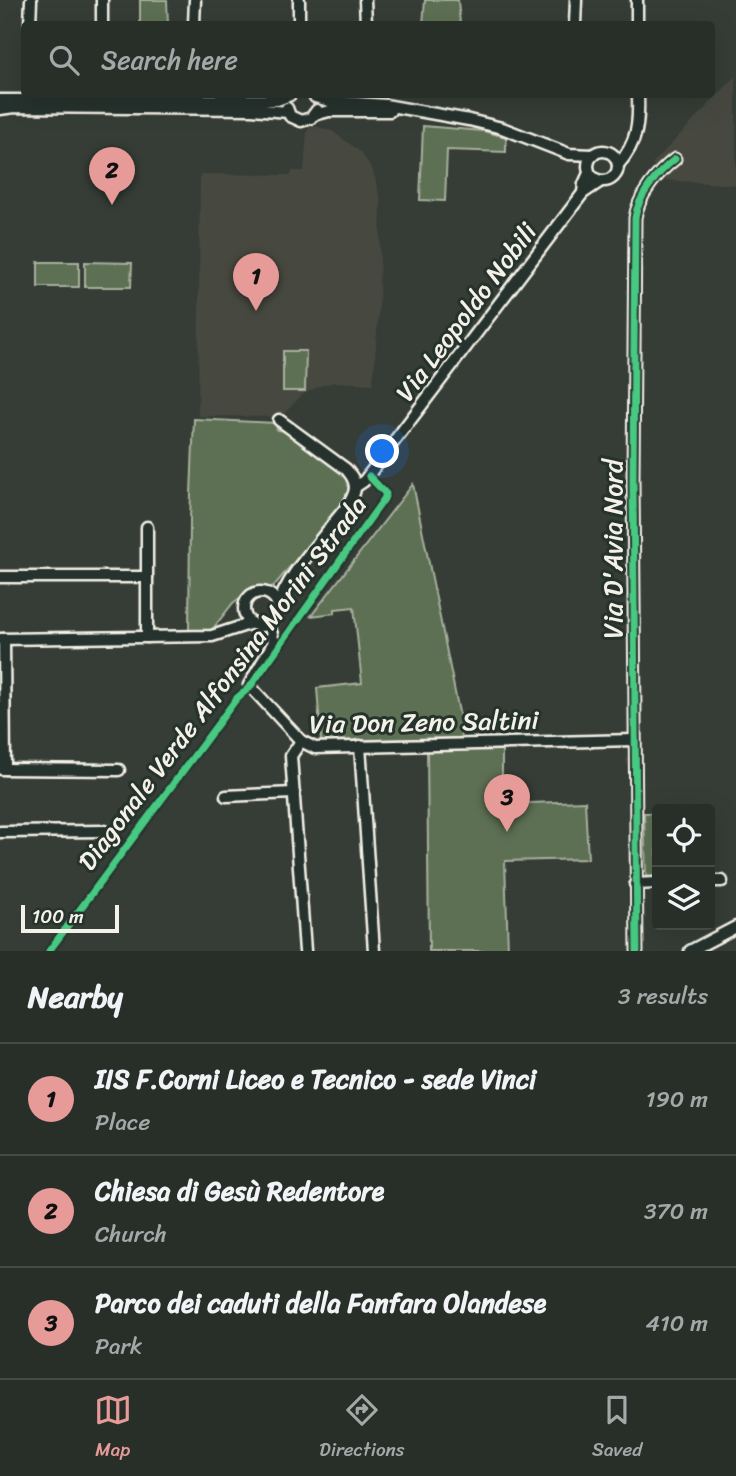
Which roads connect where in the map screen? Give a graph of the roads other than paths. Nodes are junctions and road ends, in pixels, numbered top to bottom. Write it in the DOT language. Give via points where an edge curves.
graph roads {
  1 [pos="32,0"];
  2 [pos="102,0"];
  3 [pos="195,0"];
  4 [pos="299,0"];
  5 [pos="365,0"];
  6 [pos="576,0"];
  7 [pos="637,0"];
  8 [pos="30,21"];
  9 [pos="102,21"];
  10 [pos="194,21"];
  11 [pos="299,21"];
  12 [pos="366,21"];
  13 [pos="575,21"];
  14 [pos="637,21"];
  15 [pos="282,98"];
  16 [pos="289,98"];
  17 [pos="314,98"];
  18 [pos="320,98"];
  19 [pos="638,98"];
  20 [pos="0,100"];
  21 [pos="0,109"];
  22 [pos="412,111"];
  23 [pos="288,112"];
  24 [pos="314,115"];
  25 [pos="628,148"];
  26 [pos="569,154"];
  27 [pos="612,154"];
  28 [pos="593,155"];
  29 [pos="675,159"];
  30 [pos="618,164"];
  31 [pos="588,170"];
  32 [pos="601,181"];
  33 [pos="583,193"];
  34 [pos="279,420"];
  35 [pos="355,487"];
  36 [pos="147,527"];
  37 [pos="293,576"];
  38 [pos="0,577"];
  39 [pos="147,577"];
  40 [pos="269,593"];
  41 [pos="278,606"];
  42 [pos="248,619"];
  43 [pos="269,624"];
  44 [pos="147,637"];
  45 [pos="2,639"];
  46 [pos="634,740"];
  47 [pos="301,741"];
  48 [pos="360,746"];
  49 [pos="3,769"];
  50 [pos="119,770"];
  51 [pos="294,793"];
  52 [pos="226,796"];
  53 [pos="105,831"];
  54 [pos="0,832"];
  55 [pos="715,881"];
  56 [pos="722,881"];
  57 [pos="652,883"];
  58 [pos="635,884"];
  59 [pos="736,927"];
  60 [pos="305,951"];
  61 [pos="373,951"];
  62 [pos="637,951"];
  63 [pos="690,951"];
  1 -- 8 [label="street"];
  2 -- 9 [label="street"];
  3 -- 10 [label="street"];
  4 -- 11 [label="street"];
  5 -- 12 [label="street"];
  6 -- 13 [label="street"];
  7 -- 14 [label="street"];
  15 -- 20 [label="street"];
  16 -- 23 [label="street"];
  17 -- 24 [label="street"];
  18 -- 22 [label="street"];
  19 -- 25 [label="street" via="639,123"];
  21 -- 23 [label="street"];
  22 -- 24 [label="street"];
  22 -- 26 [label="street" via="495,126"];
  23 -- 24 [label="street" via="301,121"];
  25 -- 27 [label="street"];
  25 -- 30 [label="street"];
  26 -- 28 [label="street"];
  26 -- 31 [label="street"];
  27 -- 28 [label="street"];
  27 -- 30 [label="street"];
  28 -- 31 [label="street"];
  29 -- 46 [label="street, Via D'Avia Nord" via="645,193 635,218"];
  30 -- 32 [label="street" via="612,178"];
  31 -- 32 [label="street"];
  31 -- 33 [label="street, Via Leopoldo Nobili"];
  32 -- 33 [label="street, Via Leopoldo Nobili"];
  33 -- 35 [label="street, Via Leopoldo Nobili"];
  34 -- 35 [label="street" via="346,469"];
  35 -- 37 [label="street, Via Leopoldo Nobili"];
  36 -- 39 [label="street"];
  37 -- 40 [label="street, Via Leopoldo Nobili"];
  37 -- 41 [label="street, Via Leopoldo Nobili"];
  38 -- 39 [label="street"];
  39 -- 44 [label="street"];
  40 -- 41 [label="street"];
  40 -- 42 [label="street" via="249,596 244,604"];
  41 -- 43 [label="street" via="277,616"];
  42 -- 43 [label="street" via="258,626"];
  42 -- 44 [label="street" via="212,636"];
  43 -- 47 [label="street" via="274,642 249,685"];
  44 -- 45 [label="street"];
  45 -- 49 [label="street"];
  46 -- 48 [label="street, Via Don Zeno Saltini"];
  46 -- 58 [label="street, Via D'Avia Nord"];
  47 -- 48 [label="street, Via Don Zeno Saltini" via="316,748"];
  47 -- 51 [label="street, Via Don Zeno Saltini" via="290,756"];
  48 -- 61 [label="street"];
  49 -- 50 [label="street"];
  51 -- 52 [label="street"];
  51 -- 60 [label="street, Via Don Zeno Saltini"];
  53 -- 54 [label="street"];
  55 -- 56 [label="street"];
  57 -- 58 [label="street"];
  58 -- 62 [label="street, Via D'Avia Nord"];
  59 -- 63 [label="street"];
}
